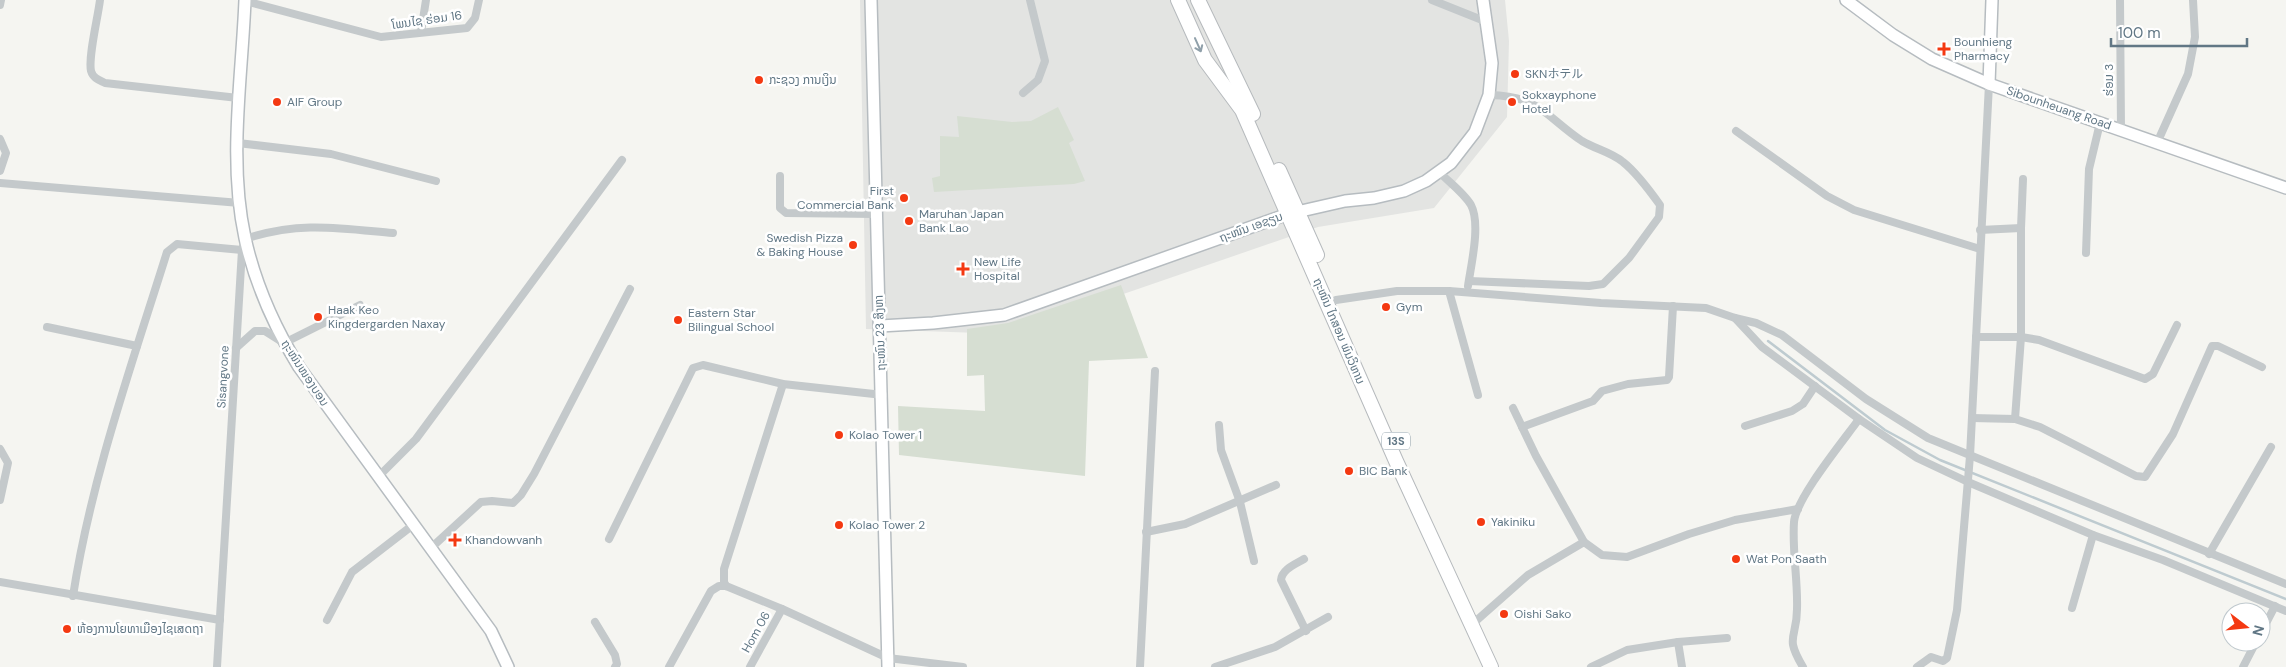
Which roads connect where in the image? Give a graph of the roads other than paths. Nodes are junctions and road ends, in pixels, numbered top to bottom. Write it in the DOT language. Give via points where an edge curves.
graph roads {
  1 [pos="1,0"];
  2 [pos="100,0"];
  3 [pos="426,0"];
  4 [pos="478,0"];
  5 [pos="871,0"];
  6 [pos="1030,0"];
  7 [pos="1178,0"];
  8 [pos="1198,0"];
  9 [pos="1432,0"];
  10 [pos="1483,0"];
  11 [pos="1846,0"];
  12 [pos="2120,0"];
  13 [pos="2193,0"];
  14 [pos="245,1"];
  15 [pos="1990,1"];
  16 [pos="0,5"];
  17 [pos="1486,22"];
  18 [pos="421,32"];
  19 [pos="1989,84"];
  20 [pos="1023,93"];
  21 [pos="1489,95"];
  22 [pos="238,98"];
  23 [pos="2100,123"];
  24 [pos="2121,130"];
  25 [pos="1736,131"];
  26 [pos="0,139"];
  27 [pos="2157,143"];
  28 [pos="238,144"];
  29 [pos="622,160"];
  30 [pos="0,171"];
  31 [pos="1439,172"];
  32 [pos="780,176"];
  33 [pos="2023,179"];
  34 [pos="436,181"];
  35 [pos="0,183"];
  36 [pos="2286,188"];
  37 [pos="240,203"];
  38 [pos="1293,213"];
  39 [pos="876,214"];
  40 [pos="2021,228"];
  41 [pos="1980,230"];
  42 [pos="393,233"];
  43 [pos="243,244"];
  44 [pos="1980,249"];
  45 [pos="2086,253"];
  46 [pos="1469,281"];
  47 [pos="630,289"];
  48 [pos="1449,291"];
  49 [pos="1467,292"];
  50 [pos="1336,300"];
  51 [pos="360,305"];
  52 [pos="1673,306"];
  53 [pos="1735,318"];
  54 [pos="2176,325"];
  55 [pos="880,326"];
  56 [pos="47,327"];
  57 [pos="1976,337"];
  58 [pos="2021,338"];
  59 [pos="284,343"];
  60 [pos="138,346"];
  61 [pos="236,348"];
  62 [pos="2262,366"];
  63 [pos="1154,371"];
  64 [pos="784,384"];
  65 [pos="1815,386"];
  66 [pos="883,394"];
  67 [pos="1478,395"];
  68 [pos="1513,408"];
  69 [pos="1972,418"];
  70 [pos="1859,419"];
  71 [pos="2015,420"];
  72 [pos="1219,425"];
  73 [pos="1745,426"];
  74 [pos="1522,427"];
  75 [pos="2271,447"];
  76 [pos="0,449"];
  77 [pos="1970,456"];
  78 [pos="378,477"];
  79 [pos="1968,482"];
  80 [pos="1276,485"];
  81 [pos="0,500"];
  82 [pos="1240,502"];
  83 [pos="1798,510"];
  84 [pos="413,525"];
  85 [pos="1146,532"];
  86 [pos="2093,534"];
  87 [pos="609,539"];
  88 [pos="1584,542"];
  89 [pos="432,547"];
  90 [pos="2209,554"];
  91 [pos="1304,559"];
  92 [pos="1254,561"];
  93 [pos="0,582"];
  94 [pos="2286,584"];
  95 [pos="726,586"];
  96 [pos="74,596"];
  97 [pos="2275,606"];
  98 [pos="2072,608"];
  99 [pos="782,609"];
  100 [pos="2286,611"];
  101 [pos="2271,614"];
  102 [pos="1328,617"];
  103 [pos="220,620"];
  104 [pos="326,620"];
  105 [pos="1477,620"];
  106 [pos="595,622"];
  107 [pos="1306,631"];
  108 [pos="1727,638"];
  109 [pos="1678,642"];
  110 [pos="2251,652"];
  111 [pos="888,662"];
  112 [pos="217,667"];
  113 [pos="508,667"];
  114 [pos="615,667"];
  115 [pos="668,667"];
  116 [pos="750,667"];
  117 [pos="964,667"];
  118 [pos="1140,667"];
  119 [pos="1215,667"];
  120 [pos="1491,667"];
  121 [pos="1499,667"];
  122 [pos="1591,667"];
  123 [pos="1682,667"];
  124 [pos="1803,667"];
  125 [pos="1916,667"];
  126 [pos="2243,667"];
  1 -- 16 [label="street"];
  2 -- 22 [label="street" via="90,60 96,79 106,83"];
  3 -- 18 [label="street"];
  4 -- 18 [label="street, ໂພນໄຊ ຮ່ອມ 16" via="475,18 467,28"];
  5 -- 39 [label="main road, ຖະໜົນ 23 ສິງຫາ"];
  6 -- 20 [label="street" via="1045,61 1038,80"];
  7 -- 38 [label="highway, ຖະໜົນ ໄກສອນ ພົມວິຫານ / 13S, one-way" via="1205,60 1242,110"];
  8 -- 38 [label="highway, ຖະໜົນ ໄກສອນ ພົມວິຫານ / 13S"];
  9 -- 17 [label="street"];
  10 -- 17 [label="main road, ຖະໜົນ ເອຊຽນ"];
  11 -- 19 [label="main road, Sibounheuang Road" via="1932,59"];
  12 -- 24 [label="street, ຮ່ອມ 3"];
  13 -- 27 [label="street" via="2195,37 2188,74"];
  14 -- 18 [label="street, ໂພນໄຊ ຮ່ອມ 16" via="381,37"];
  14 -- 22 [label="main road, ຖະໜົນໜອງບອນ"];
  15 -- 19 [label="main road"];
  17 -- 21 [label="main road, ຖະໜົນ ເອຊຽນ" via="1492,63"];
  19 -- 23 [label="main road, Sibounheuang Road"];
  19 -- 41 [label="street"];
  21 -- 31 [label="main road, ຖະໜົນ ເອຊຽນ" via="1475,132 1451,163"];
  21 -- 46 [label="street" via="1510,95 1525,100 1551,115 1582,140 1623,162 1660,206 1659,217 1628,258 1603,284"];
  22 -- 28 [label="main road, ຖະໜົນໜອງບອນ"];
  23 -- 24 [label="main road, Sibounheuang Road"];
  23 -- 45 [label="street" via="2088,169"];
  24 -- 27 [label="main road, Sibounheuang Road"];
  25 -- 44 [label="street" via="1827,196 1854,210"];
  26 -- 30 [label="street" via="6,153"];
  27 -- 36 [label="main road, Sibounheuang Road"];
  28 -- 34 [label="street" via="331,154"];
  28 -- 37 [label="main road, ຖະໜົນໜອງບອນ"];
  29 -- 78 [label="street" via="416,439"];
  31 -- 38 [label="main road, ຖະໜົນ ເອຊຽນ" via="1404,191"];
  31 -- 46 [label="street" via="1466,198 1475,214"];
  32 -- 39 [label="street" via="780,208 786,213"];
  33 -- 40 [label="street"];
  35 -- 37 [label="street"];
  37 -- 43 [label="main road, ຖະໜົນໜອງບອນ"];
  38 -- 50 [label="highway, ຖະໜົນ ໄກສອນ ພົມວິຫານ / 13S"];
  38 -- 55 [label="main road, ຖະໜົນ ເອຊຽນ" via="1004,315"];
  38 -- 120 [label="highway, ຖະໜົນ ໄກສອນ ພົມວິຫານ / 13S" via="1396,461"];
  39 -- 55 [label="main road, ຖະໜົນ 23 ສິງຫາ"];
  40 -- 41 [label="street"];
  40 -- 58 [label="street"];
  41 -- 44 [label="street"];
  42 -- 43 [label="street" via="312,226 270,231"];
  43 -- 59 [label="main road, ຖະໜົນໜອງບອນ"];
  43 -- 60 [label="street" via="177,244 171,248"];
  43 -- 61 [label="street, Sisangvone"];
  44 -- 57 [label="street"];
  46 -- 49 [label="street"];
  47 -- 89 [label="street" via="521,495 513,503 481,502"];
  48 -- 49 [label="street"];
  48 -- 50 [label="street" via="1397,290"];
  48 -- 67 [label="street"];
  49 -- 52 [label="street"];
  50 -- 105 [label="highway, ຖະໜົນ ໄກສອນ ພົມວິຫານ / 13S"];
  51 -- 59 [label="street"];
  52 -- 53 [label="street" via="1706,308"];
  52 -- 74 [label="street" via="1667,380 1628,384 1602,391 1593,401"];
  53 -- 65 [label="street" via="1762,347"];
  53 -- 77 [label="street" via="1782,335 1866,399 1928,438"];
  54 -- 58 [label="street" via="2153,374 2145,379 2058,346"];
  55 -- 66 [label="main road, ຖະໜົນ 23 ສິງຫາ"];
  56 -- 60 [label="street"];
  57 -- 58 [label="street"];
  57 -- 69 [label="street"];
  58 -- 71 [label="street"];
  59 -- 61 [label="street" via="265,331 255,331"];
  59 -- 78 [label="main road, ຖະໜົນໜອງບອນ"];
  60 -- 96 [label="street" via="82,541"];
  61 -- 103 [label="street, Sisangvone"];
  62 -- 71 [label="street" via="2212,346 2173,434 2145,477 2136,476 2052,432"];
  63 -- 85 [label="street"];
  64 -- 66 [label="street"];
  64 -- 87 [label="street" via="703,365 693,368"];
  64 -- 95 [label="street" via="724,569"];
  65 -- 70 [label="street"];
  65 -- 73 [label="street" via="1802,404 1792,411"];
  66 -- 111 [label="main road, ຖະໜົນ 23 ສິງຫາ"];
  68 -- 74 [label="street"];
  69 -- 71 [label="street"];
  69 -- 77 [label="street"];
  70 -- 79 [label="street" via="1917,458"];
  70 -- 83 [label="street"];
  72 -- 82 [label="street" via="1221,450"];
  74 -- 88 [label="street"];
  75 -- 90 [label="street"];
  76 -- 81 [label="street" via="8,463"];
  77 -- 79 [label="street"];
  77 -- 90 [label="street"];
  78 -- 84 [label="main road, ຖະໜົນໜອງບອນ"];
  79 -- 86 [label="street"];
  79 -- 125 [label="street" via="1957,610 1947,658 1944,661 1931,657"];
  80 -- 82 [label="street"];
  82 -- 85 [label="street" via="1185,524"];
  82 -- 92 [label="street"];
  83 -- 88 [label="street" via="1735,520 1627,557 1602,555"];
  83 -- 124 [label="street" via="1794,520 1798,612 1792,642"];
  84 -- 89 [label="main road, ຖະໜົນໜອງບອນ"];
  84 -- 104 [label="street" via="352,572"];
  85 -- 118 [label="street"];
  86 -- 97 [label="street"];
  86 -- 98 [label="street"];
  88 -- 105 [label="street" via="1528,576"];
  89 -- 113 [label="main road, ຖະໜົນໜອງບອນ" via="492,631"];
  90 -- 94 [label="street"];
  91 -- 107 [label="street" via="1286,570 1282,580"];
  93 -- 96 [label="street"];
  95 -- 99 [label="street"];
  95 -- 115 [label="street" via="711,591"];
  96 -- 103 [label="street"];
  97 -- 100 [label="street"];
  97 -- 101 [label="street"];
  99 -- 111 [label="street"];
  99 -- 116 [label="street, Hom 06"];
  102 -- 107 [label="street"];
  103 -- 112 [label="street, Sisangvone"];
  105 -- 121 [label="highway, ຖະໜົນ ໄກສອນ ພົມວິຫານ / 13S"];
  106 -- 114 [label="street" via="615,656"];
  107 -- 119 [label="street" via="1275,647"];
  108 -- 109 [label="street"];
  109 -- 122 [label="street" via="1626,650"];
  109 -- 123 [label="street"];
  110 -- 126 [label="street"];
  111 -- 117 [label="street"];
}
